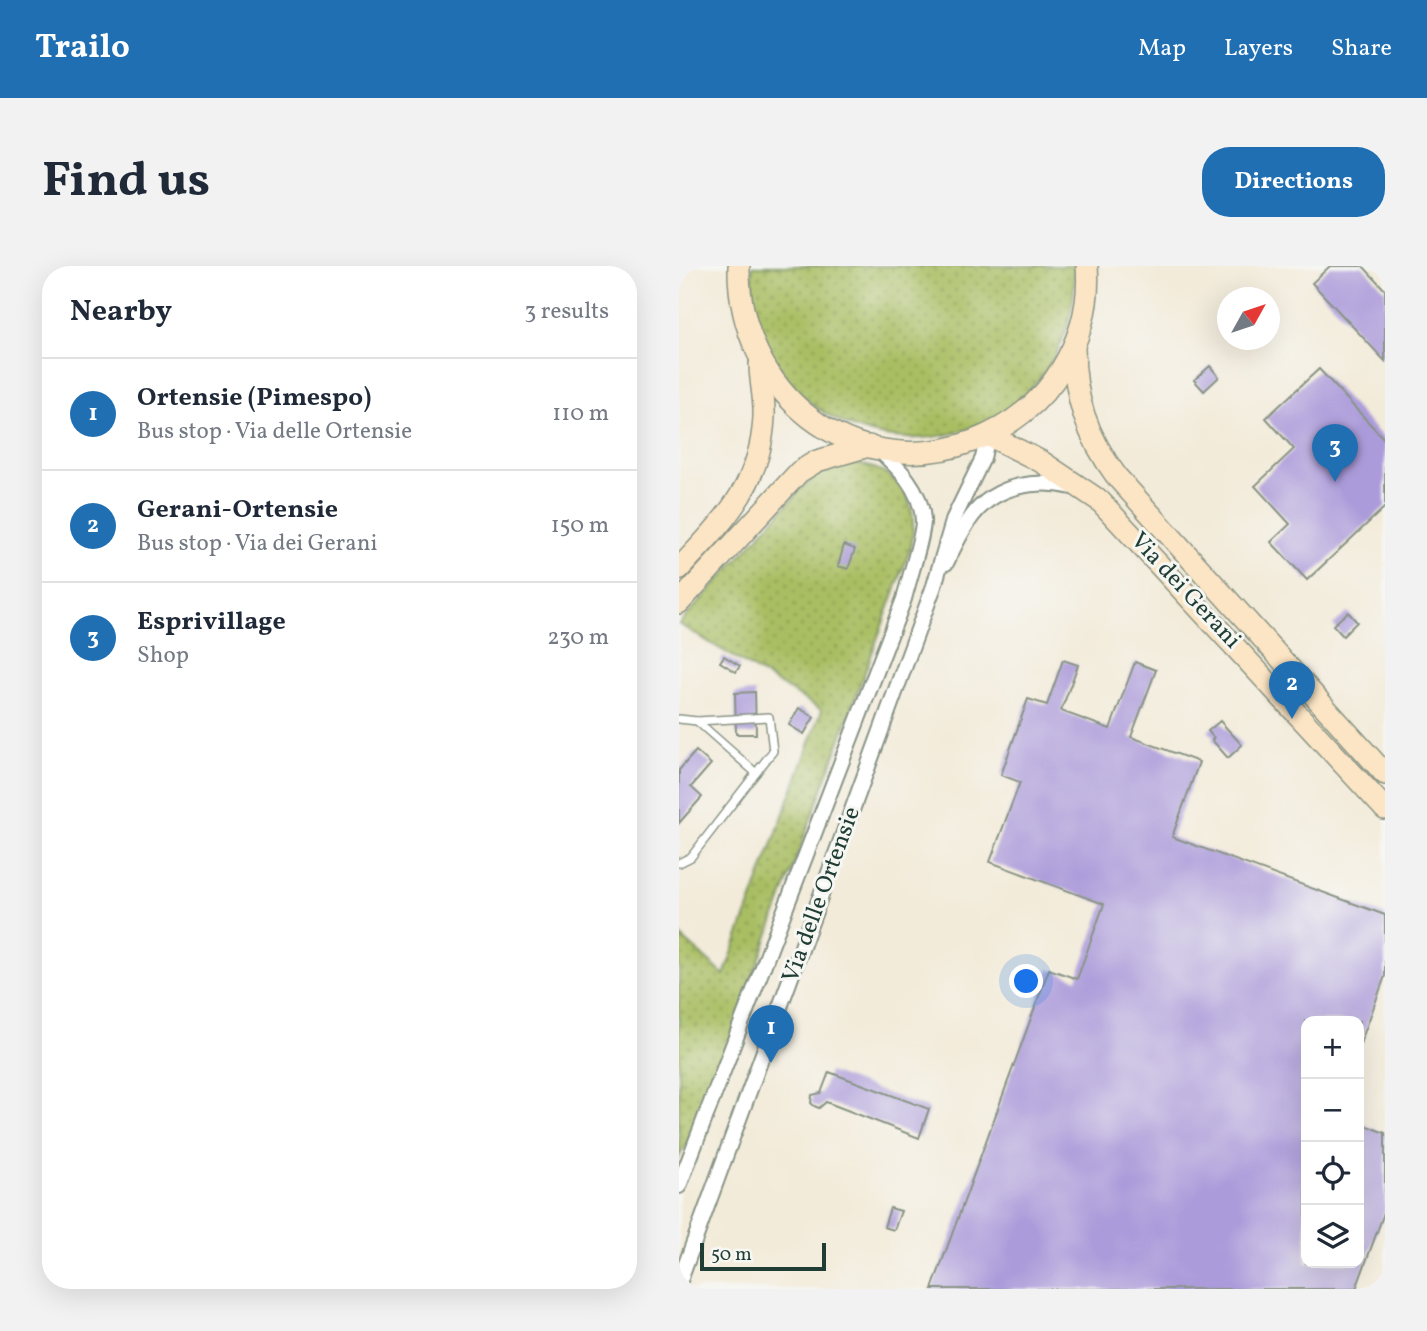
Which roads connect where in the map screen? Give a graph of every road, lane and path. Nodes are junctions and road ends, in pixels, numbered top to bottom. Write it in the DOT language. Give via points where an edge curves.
graph roads {
  1 [pos="739,266"];
  2 [pos="1088,268"];
  3 [pos="1074,345"];
  4 [pos="760,361"];
  5 [pos="988,435"];
  6 [pos="873,447"];
  7 [pos="1087,491"];
  8 [pos="679,569"];
  9 [pos="934,586"];
  10 [pos="679,603"];
  11 [pos="679,719"];
  12 [pos="697,721"];
  13 [pos="756,773"];
  14 [pos="1385,774"];
  15 [pos="1385,809"];
  16 [pos="679,863"];
  17 [pos="679,1186"];
  18 [pos="679,1283"];
  1 -- 4 [label="street" via="743,314"];
  2 -- 3 [label="street" via="1085,308"];
  3 -- 5 [label="street" via="1039,398"];
  3 -- 14 [label="street, Via dei Gerani" via="1074,375 1082,411 1101,455"];
  4 -- 6 [label="street" via="806,415"];
  4 -- 8 [label="street" via="764,417 749,481 738,502"];
  5 -- 6 [label="street" via="933,451"];
  5 -- 7 [label="street, Via dei Gerani"];
  5 -- 9 [label="street" via="983,458 954,518"];
  6 -- 10 [label="street" via="817,461 799,472"];
  6 -- 17 [label="street, Via delle Ortensie" via="910,481 923,521 904,599"];
  7 -- 9 [label="street" via="1052,482 1030,483 991,498 965,526"];
  7 -- 15 [label="street, Via dei Gerani" via="1116,516"];
  9 -- 18 [label="street, Via delle Ortensie"];
  11 -- 12 [label="lane"];
  12 -- 13 [label="lane"];
  12 -- 13 [label="lane" via="769,717 773,751"];
  13 -- 16 [label="lane" via="691,857"];
}
